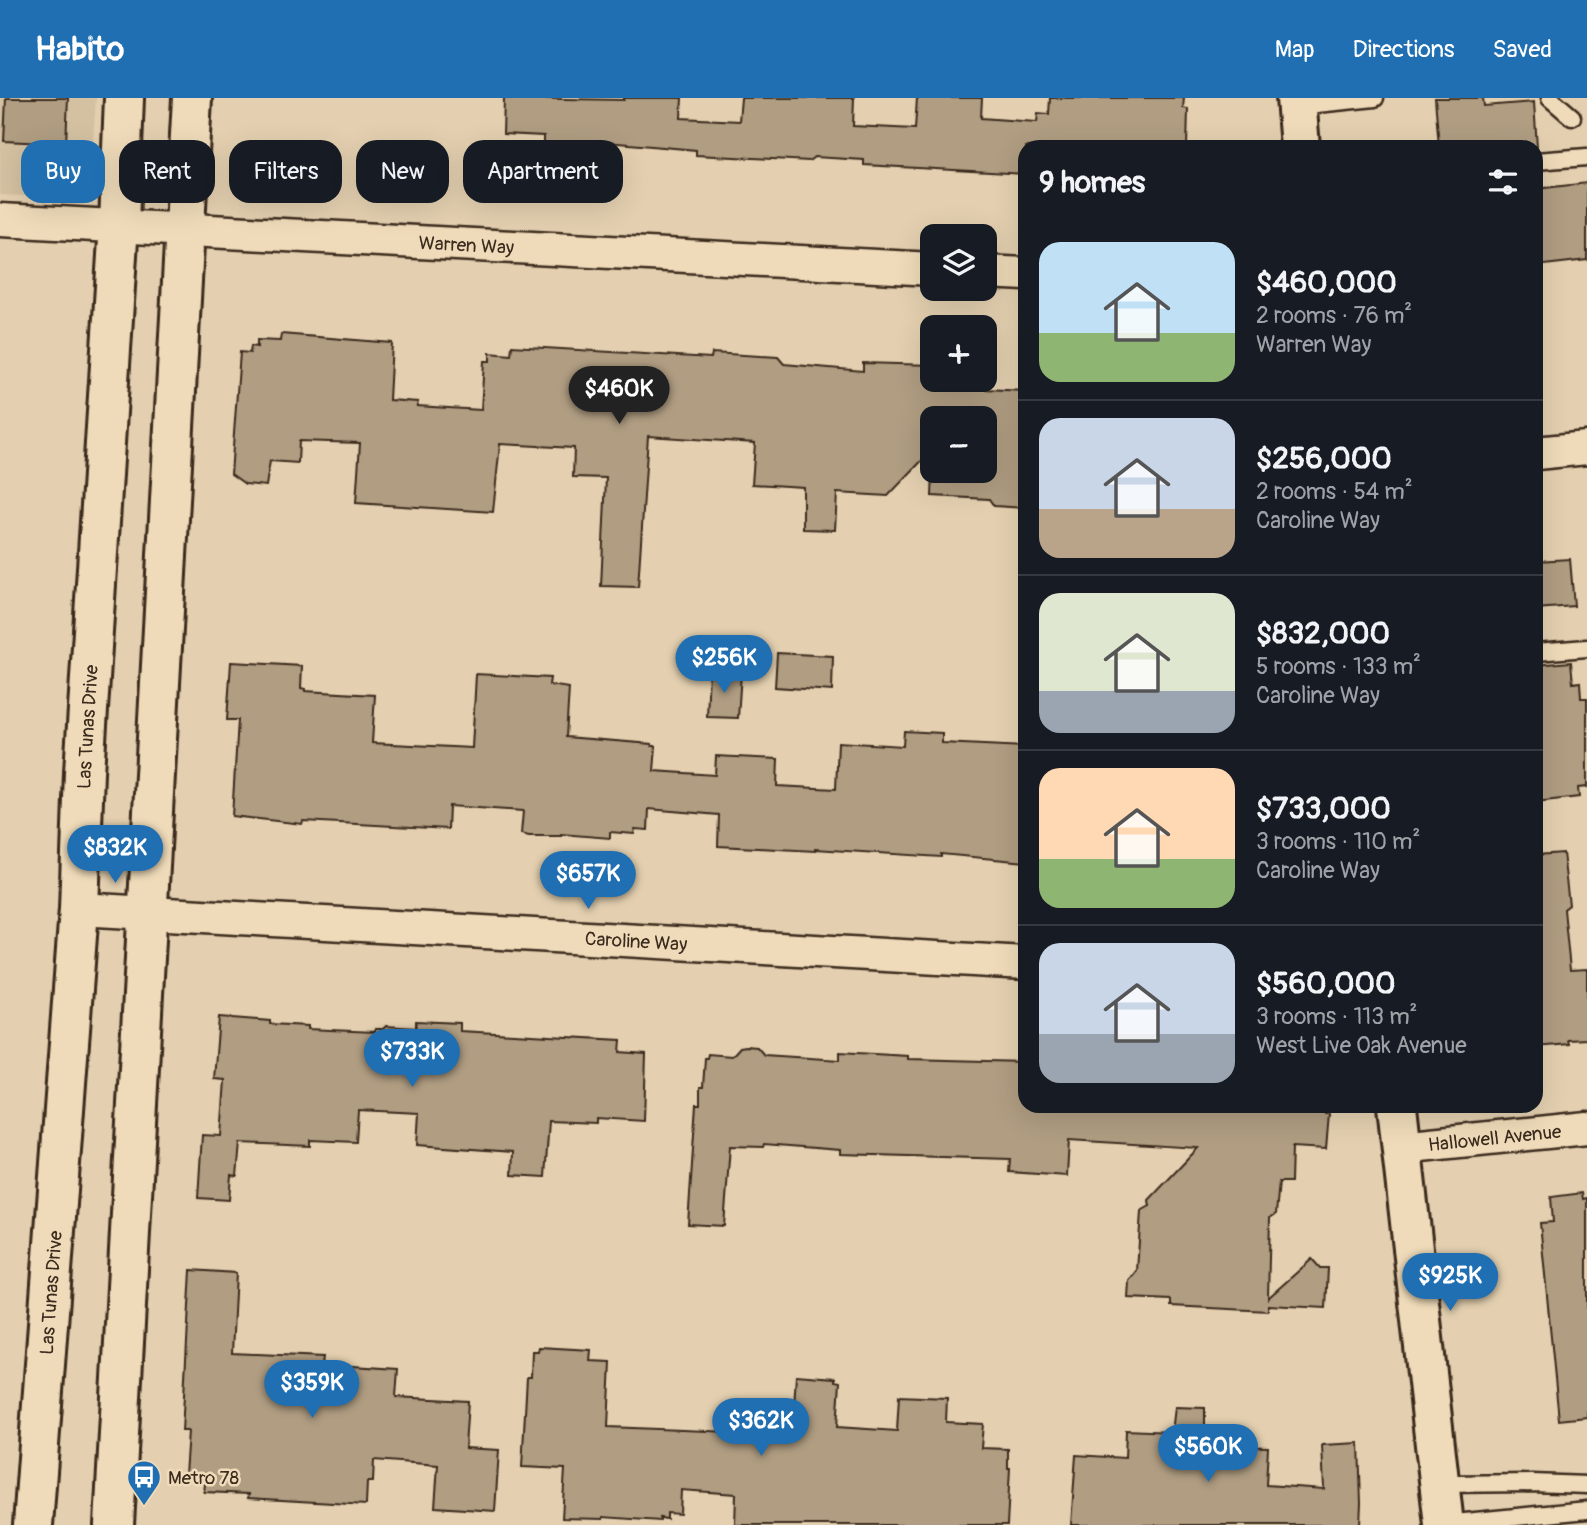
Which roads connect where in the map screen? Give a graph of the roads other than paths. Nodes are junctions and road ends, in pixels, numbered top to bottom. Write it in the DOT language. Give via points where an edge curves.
graph roads {
  1 [pos="124,98"];
  2 [pos="192,98"];
  3 [pos="1375,98"];
  4 [pos="1550,98"];
  5 [pos="1296,102"];
  6 [pos="1572,117"];
  7 [pos="1299,140"];
  8 [pos="1587,157"];
  9 [pos="1543,160"];
  10 [pos="0,220"];
  11 [pos="118,225"];
  12 [pos="185,228"];
  13 [pos="920,268"];
  14 [pos="997,273"];
  15 [pos="1018,274"];
  16 [pos="1587,448"];
  17 [pos="1543,452"];
  18 [pos="1587,648"];
  19 [pos="1543,651"];
  20 [pos="79,909"];
  21 [pos="149,913"];
  22 [pos="1018,963"];
  23 [pos="1398,1113"];
  24 [pos="1587,1128"];
  25 [pos="1401,1147"];
  26 [pos="1440,1484"];
  27 [pos="1587,1485"];
  28 [pos="1587,1510"];
  29 [pos="1444,1524"];
  30 [pos="33,1525"];
  31 [pos="114,1525"];
  1 -- 11 [label="main road, Las Tunas Drive"];
  2 -- 12 [label="main road"];
  3 -- 5 [label="lane"];
  4 -- 6 [label="lane"];
  5 -- 7 [label="main road"];
  8 -- 9 [label="lane"];
  10 -- 11 [label="street, Warren Way"];
  11 -- 12 [label="street, Warren Way"];
  11 -- 20 [label="main road, Las Tunas Drive"];
  12 -- 13 [label="street, Warren Way"];
  12 -- 21 [label="main road"];
  14 -- 15 [label="street"];
  16 -- 17 [label="street"];
  18 -- 19 [label="lane"];
  20 -- 21 [label="street, Caroline Way"];
  20 -- 30 [label="main road, Las Tunas Drive"];
  21 -- 22 [label="street, Caroline Way"];
  21 -- 31 [label="main road"];
  23 -- 25 [label="main road"];
  24 -- 25 [label="street, Hallowell Avenue"];
  25 -- 26 [label="main road"];
  26 -- 27 [label="lane"];
  26 -- 29 [label="main road"];
  28 -- 29 [label="lane"];
}
